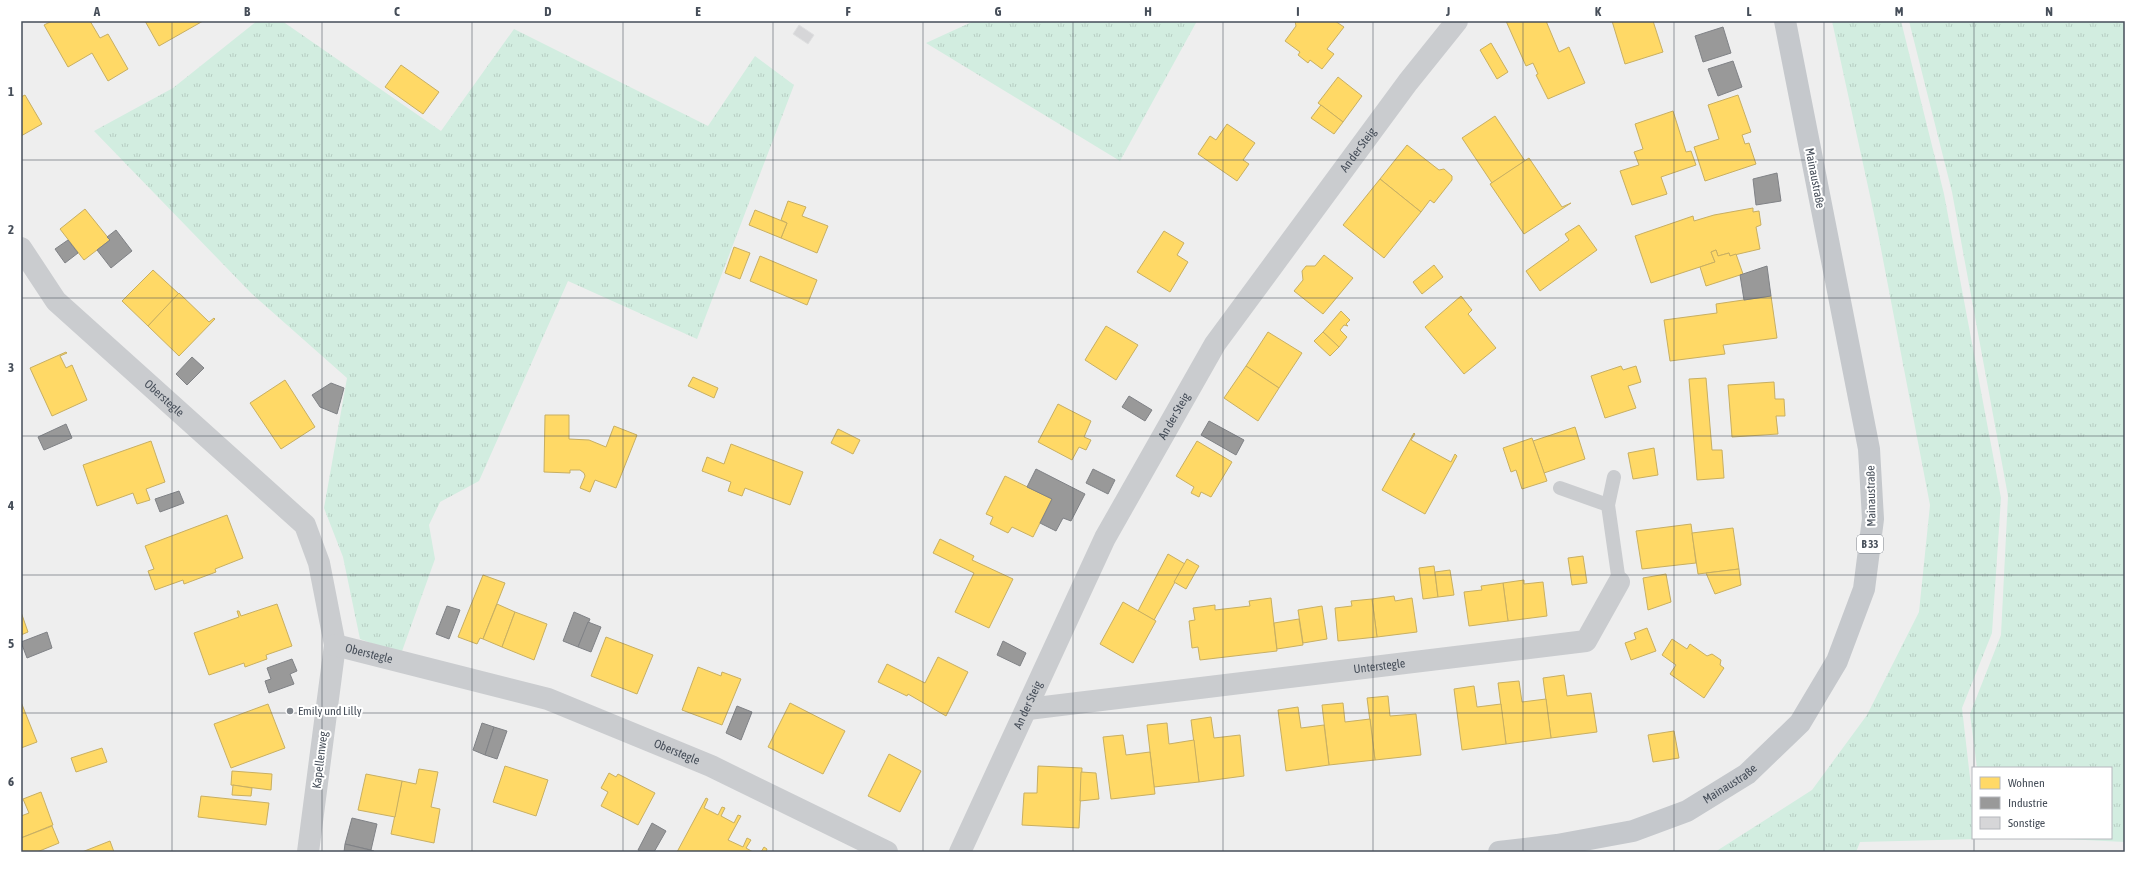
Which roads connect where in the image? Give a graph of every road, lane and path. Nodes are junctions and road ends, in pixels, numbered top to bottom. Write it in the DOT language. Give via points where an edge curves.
graph roads {
  1 [pos="1456,21"];
  2 [pos="1785,21"];
  3 [pos="21,248"];
  4 [pos="1614,478"];
  5 [pos="1560,488"];
  6 [pos="1608,505"];
  7 [pos="1619,582"];
  8 [pos="335,645"];
  9 [pos="1028,709"];
  10 [pos="308,852"];
  11 [pos="887,852"];
  12 [pos="960,852"];
  13 [pos="1500,852"];
  1 -- 9 [label="street, An der Steig" via="1215,344 1106,538"];
  2 -- 13 [label="main road, Mainaustraße / B 33" via="1869,449 1873,520 1864,590 1837,662 1800,723 1747,774 1687,811 1633,831 1557,846"];
  3 -- 8 [label="street, Oberstegle" via="56,301 305,525 319,563"];
  4 -- 6 [label="lane, Unterstegle"];
  5 -- 6 [label="lane"];
  6 -- 7 [label="lane, Unterstegle"];
  7 -- 9 [label="street, Unterstegle" via="1586,641"];
  8 -- 10 [label="street, Kapellenweg"];
  8 -- 11 [label="street, Oberstegle" via="548,699 711,766"];
  9 -- 12 [label="street, An der Steig"];
}
